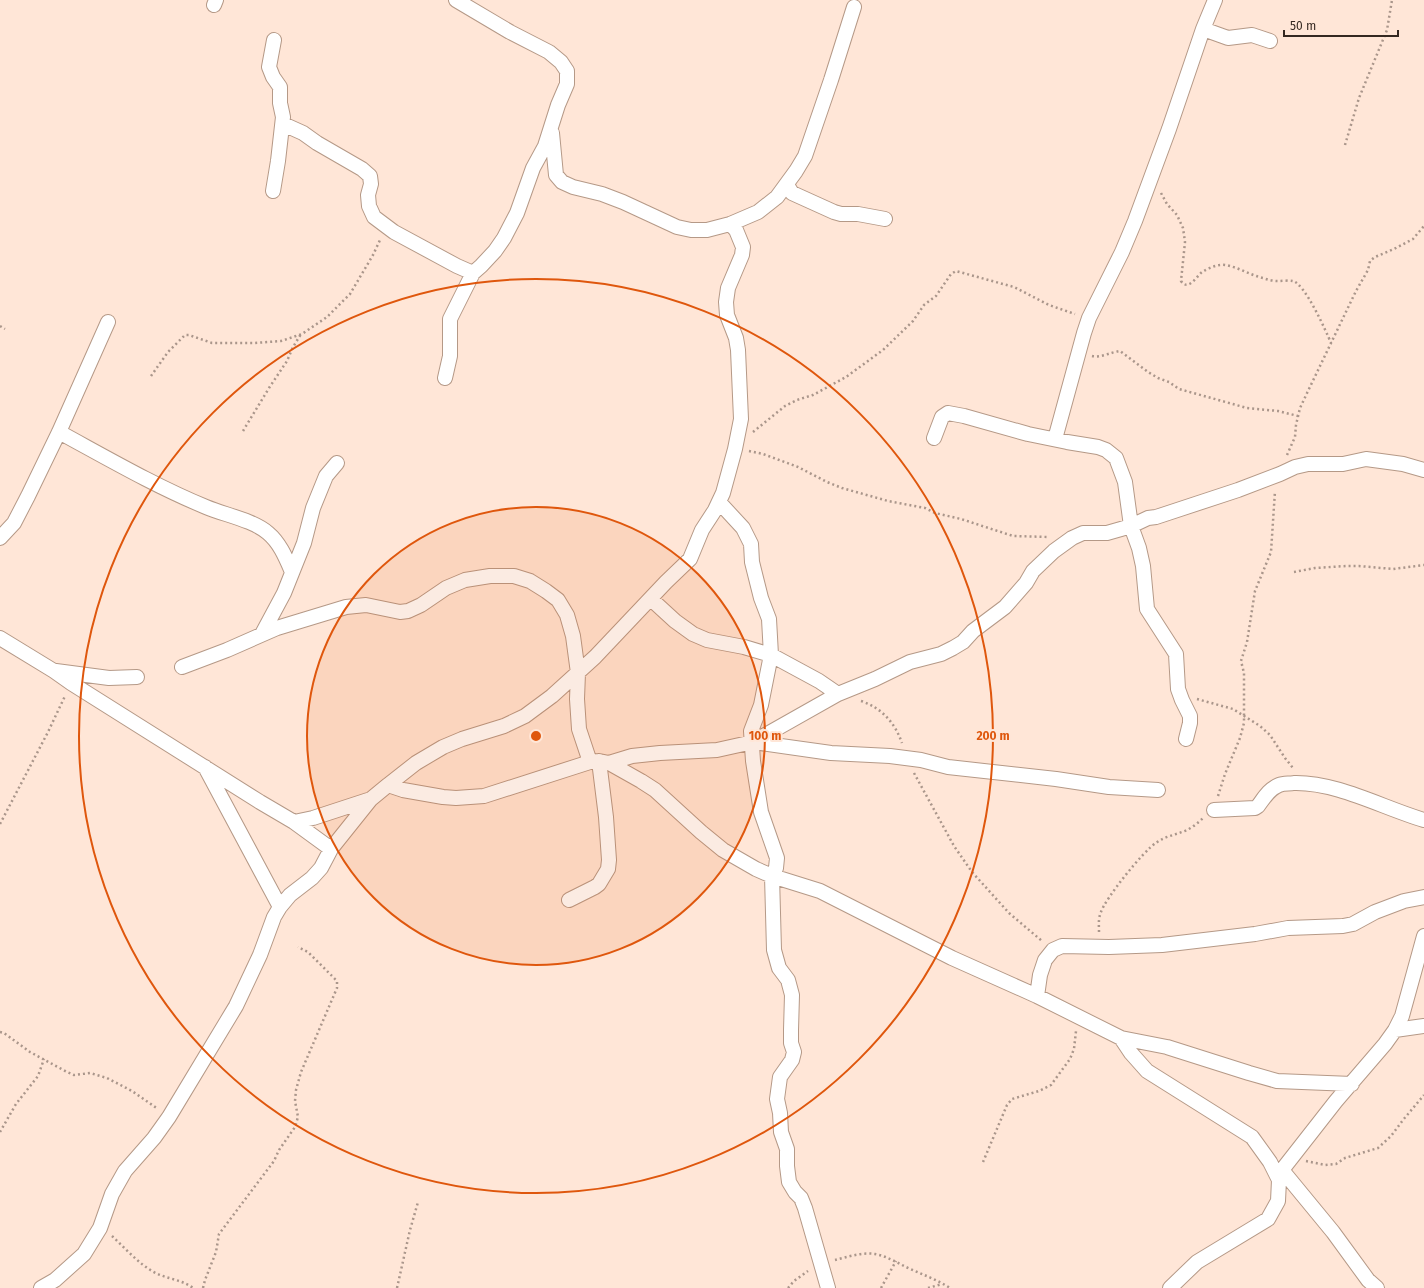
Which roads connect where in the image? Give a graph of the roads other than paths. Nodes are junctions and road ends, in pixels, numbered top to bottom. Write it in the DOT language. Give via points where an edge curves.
graph roads {
  1 [pos="456,0"];
  2 [pos="1215,0"];
  3 [pos="854,7"];
  4 [pos="1203,29"];
  5 [pos="274,40"];
  6 [pos="1270,41"];
  7 [pos="283,124"];
  8 [pos="551,128"];
  9 [pos="787,185"];
  10 [pos="273,191"];
  11 [pos="885,219"];
  12 [pos="730,224"];
  13 [pos="473,273"];
  14 [pos="108,322"];
  15 [pos="445,378"];
  16 [pos="59,432"];
  17 [pos="934,438"];
  18 [pos="1056,439"];
  19 [pos="337,463"];
  20 [pos="1424,470"];
  21 [pos="719,502"];
  22 [pos="1132,526"];
  23 [pos="0,538"];
  24 [pos="292,572"];
  25 [pos="651,599"];
  26 [pos="262,634"];
  27 [pos="0,638"];
  28 [pos="771,655"];
  29 [pos="182,667"];
  30 [pos="54,671"];
  31 [pos="578,673"];
  32 [pos="137,677"];
  33 [pos="838,694"];
  34 [pos="1186,739"];
  35 [pos="753,742"];
  36 [pos="600,762"];
  37 [pos="205,767"];
  38 [pos="388,785"];
  39 [pos="1158,790"];
  40 [pos="371,799"];
  41 [pos="1214,810"];
  42 [pos="1424,820"];
  43 [pos="294,822"];
  44 [pos="331,849"];
  45 [pos="772,876"];
  46 [pos="1424,897"];
  47 [pos="569,900"];
  48 [pos="280,907"];
  49 [pos="1424,936"];
  50 [pos="1037,996"];
  51 [pos="1424,1026"];
  52 [pos="1395,1030"];
  53 [pos="1121,1038"];
  54 [pos="1352,1084"];
  55 [pos="1280,1175"];
  56 [pos="41,1288"];
  57 [pos="828,1288"];
  58 [pos="1170,1288"];
  59 [pos="1377,1288"];
  1 -- 8 [label="street" via="549,52 561,62 567,71 567,84"];
  2 -- 4 [label="street"];
  3 -- 9 [label="street" via="804,156"];
  4 -- 6 [label="street" via="1228,38 1252,35"];
  4 -- 18 [label="street" via="1177,107 1122,252 1089,318"];
  5 -- 7 [label="street" via="269,67 280,87"];
  7 -- 10 [label="street"];
  7 -- 13 [label="street" via="303,133 370,176 369,206 374,217 456,266"];
  8 -- 12 [label="street" via="556,175 573,188 590,190 616,199 676,227 707,230"];
  8 -- 13 [label="street" via="504,238"];
  9 -- 11 [label="street" via="792,193 834,212"];
  9 -- 12 [label="street" via="758,212"];
  12 -- 21 [label="street" via="736,230 743,247 728,288 726,302 740,362 741,420 736,449"];
  13 -- 15 [label="street" via="450,319 450,356"];
  14 -- 16 [label="street"];
  16 -- 23 [label="street" via="14,523"];
  16 -- 24 [label="street" via="144,478 267,532 277,542"];
  17 -- 18 [label="street" via="942,417 948,413"];
  18 -- 22 [label="street" via="1098,447 1116,458 1125,482"];
  19 -- 24 [label="street" via="326,476"];
  20 -- 22 [label="street" via="1366,459 1343,464 1308,464 1204,502 1148,518"];
  21 -- 25 [label="street" via="702,530 690,558"];
  21 -- 28 [label="street" via="743,528 751,544 752,562 769,619"];
  22 -- 33 [label="street" via="1107,533 1083,533 1072,538 1033,571 1005,607 962,642 941,654 910,662"];
  22 -- 34 [label="street" via="1143,566 1147,609 1176,654 1180,694 1190,716"];
  24 -- 26 [label="street"];
  25 -- 28 [label="street" via="693,634 707,640"];
  25 -- 31 [label="street"];
  26 -- 29 [label="street"];
  26 -- 31 [label="street" via="346,606 366,605 408,612 446,588 465,580 514,576 530,581 558,600 567,615 573,636"];
  27 -- 30 [label="street"];
  28 -- 33 [label="street"];
  28 -- 35 [label="street" via="761,705 751,731"];
  30 -- 32 [label="street" via="109,678"];
  30 -- 37 [label="street"];
  31 -- 36 [label="street" via="579,729"];
  31 -- 38 [label="street" via="525,716 443,747 416,763"];
  33 -- 35 [label="street"];
  35 -- 36 [label="street" via="717,750 660,753"];
  35 -- 39 [label="street" via="831,753 908,758 948,767 1115,788"];
  35 -- 45 [label="street" via="753,761 761,812 778,858"];
  36 -- 38 [label="street" via="484,796 443,797"];
  36 -- 45 [label="street" via="625,771 655,790 723,850"];
  36 -- 47 [label="street" via="608,869 599,884"];
  37 -- 43 [label="street"];
  37 -- 48 [label="street"];
  38 -- 40 [label="street"];
  40 -- 43 [label="street"];
  40 -- 44 [label="street"];
  41 -- 42 [label="street" via="1255,808 1276,786 1307,783 1364,798"];
  43 -- 44 [label="street"];
  44 -- 48 [label="street" via="321,868"];
  45 -- 50 [label="street" via="820,891 952,958"];
  45 -- 57 [label="street" via="774,950 779,968 788,980 792,995 790,1030 794,1052 792,1060 780,1077 777,1099 781,1132 787,1149 790,1182 805,1208"];
  46 -- 50 [label="street" via="1404,901 1353,924 1342,926 1288,928 1162,945 1062,946 1053,950 1046,960 1040,975"];
  48 -- 56 [label="street" via="236,1006 169,1117 125,1171 112,1194 100,1228 84,1254 55,1280"];
  49 -- 52 [label="street" via="1402,1016"];
  50 -- 53 [label="street"];
  51 -- 52 [label="street"];
  52 -- 54 [label="street"];
  53 -- 54 [label="street" via="1167,1047 1278,1081"];
  53 -- 55 [label="street" via="1147,1071 1252,1137"];
  54 -- 55 [label="street"];
  55 -- 58 [label="street" via="1278,1201 1268,1219 1197,1262"];
  55 -- 59 [label="street" via="1333,1232 1368,1280"];
}
